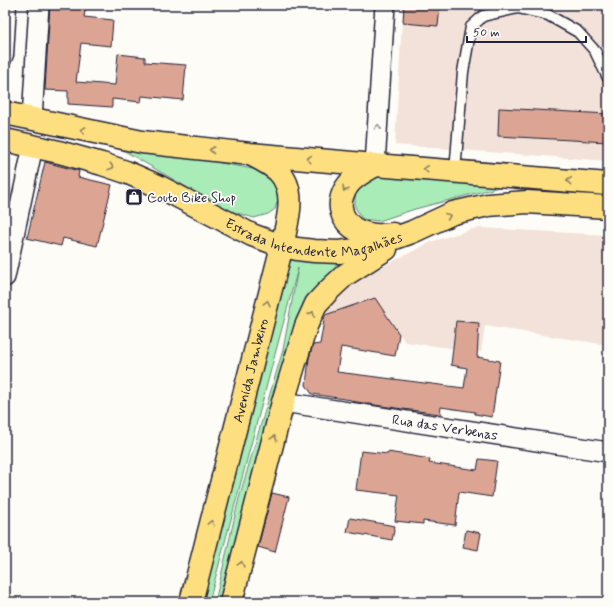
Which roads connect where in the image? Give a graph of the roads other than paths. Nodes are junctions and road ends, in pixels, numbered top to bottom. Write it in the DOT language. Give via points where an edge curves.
graph roads {
  1 [pos="12,5"];
  2 [pos="39,5"];
  3 [pos="385,5"];
  4 [pos="5,62"];
  5 [pos="608,78"];
  6 [pos="5,113"];
  7 [pos="32,119"];
  8 [pos="5,140"];
  9 [pos="32,146"];
  10 [pos="250,154"];
  11 [pos="375,165"];
  12 [pos="454,172"];
  13 [pos="608,184"];
  14 [pos="608,207"];
  15 [pos="412,232"];
  16 [pos="282,246"];
  17 [pos="5,277"];
  18 [pos="283,402"];
  19 [pos="608,452"];
  20 [pos="191,602"];
  21 [pos="231,602"];
  1 -- 4 [label="lane" via="8,56"];
  2 -- 7 [label="street"];
  11 -- 3 [label="street, one-way"];
  5 -- 12 [label="lane" via="595,51 578,32 548,15 518,8 483,16 471,28 463,72"];
  6 -- 7 [label="main road"];
  10 -- 7 [label="main road, one-way" via="142,142"];
  8 -- 9 [label="main road, Estrada Intendente Magalhães"];
  9 -- 16 [label="main road, Estrada Intendente Magalhães, one-way" via="126,172 252,235"];
  9 -- 17 [label="street"];
  11 -- 10 [label="main road, one-way"];
  10 -- 16 [label="main road, Avenida Jambeiro" via="278,171 287,184 290,205"];
  12 -- 11 [label="main road, one-way"];
  11 -- 15 [label="main road, one-way" via="348,184 341,195 340,210 345,220 354,229 369,234"];
  13 -- 12 [label="main road, one-way"];
  15 -- 14 [label="main road, Estrada Intendente Magalhães, one-way" via="453,213 488,205 527,202"];
  15 -- 16 [label="main road, Estrada Intendente Magalhães" via="365,249 339,252"];
  18 -- 15 [label="main road, one-way" via="306,326 316,304 345,275"];
  20 -- 16 [label="main road, Avenida Jambeiro, one-way"];
  18 -- 19 [label="street, Rua das Verbenas"];
  21 -- 18 [label="main road, one-way"];
}
